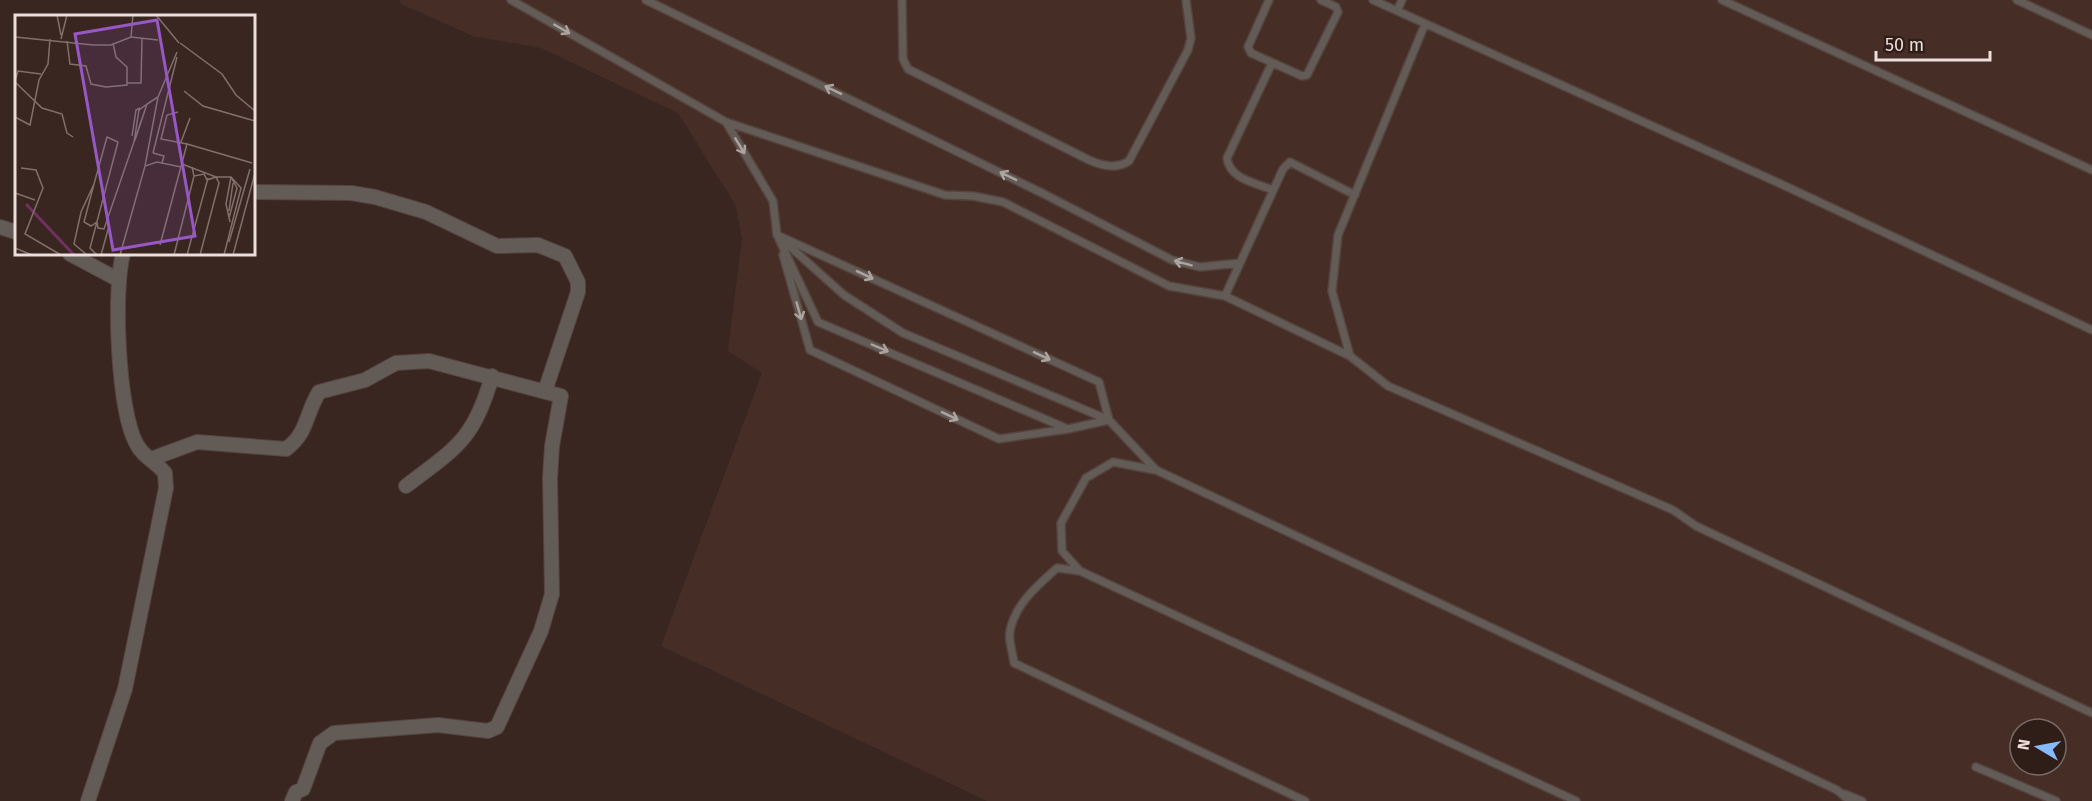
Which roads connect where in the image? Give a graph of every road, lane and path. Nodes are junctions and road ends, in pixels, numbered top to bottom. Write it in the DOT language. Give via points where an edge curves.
graph roads {
  1 [pos="511,0"];
  2 [pos="646,0"];
  3 [pos="902,0"];
  4 [pos="1185,0"];
  5 [pos="1269,0"];
  6 [pos="1321,0"];
  7 [pos="1373,0"];
  8 [pos="1402,0"];
  9 [pos="1722,0"];
  10 [pos="2017,0"];
  11 [pos="1397,11"];
  12 [pos="1425,24"];
  13 [pos="2092,35"];
  14 [pos="1272,63"];
  15 [pos="726,122"];
  16 [pos="2092,171"];
  17 [pos="1273,190"];
  18 [pos="255,192"];
  19 [pos="1355,195"];
  20 [pos="0,227"];
  21 [pos="15,232"];
  22 [pos="777,235"];
  23 [pos="72,255"];
  24 [pos="123,255"];
  25 [pos="1240,263"];
  26 [pos="119,280"];
  27 [pos="1226,296"];
  28 [pos="2092,330"];
  29 [pos="1350,356"];
  30 [pos="492,376"];
  31 [pos="545,391"];
  32 [pos="1109,420"];
  33 [pos="1068,429"];
  34 [pos="151,459"];
  35 [pos="1156,470"];
  36 [pos="406,486"];
  37 [pos="1080,571"];
  38 [pos="2092,713"];
  39 [pos="1976,767"];
  40 [pos="1838,790"];
  41 [pos="87,801"];
  42 [pos="292,801"];
  43 [pos="1305,801"];
  44 [pos="1576,801"];
  45 [pos="1850,801"];
  46 [pos="1862,801"];
  47 [pos="2056,801"];
  1 -- 15 [label="lane, one-way"];
  25 -- 2 [label="lane, one-way" via="1200,267 1172,260"];
  3 -- 4 [label="lane" via="903,59 908,69 1089,160 1112,167 1129,161 1188,50 1191,38"];
  5 -- 14 [label="lane" via="1248,47 1251,54"];
  6 -- 14 [label="lane" via="1338,12 1307,75"];
  7 -- 11 [label="lane"];
  8 -- 11 [label="lane"];
  9 -- 16 [label="lane"];
  10 -- 13 [label="lane"];
  11 -- 12 [label="lane"];
  12 -- 19 [label="lane"];
  12 -- 28 [label="lane" via="1792,189"];
  14 -- 17 [label="lane" via="1227,158 1233,174"];
  15 -- 22 [label="lane, one-way" via="773,201"];
  15 -- 27 [label="lane" via="945,195 1003,202 1169,286"];
  17 -- 19 [label="lane" via="1290,162"];
  17 -- 25 [label="lane"];
  18 -- 31 [label="street" via="375,197 426,212 497,246 538,245 565,256 578,282 578,292"];
  19 -- 29 [label="lane" via="1338,236 1332,291"];
  20 -- 21 [label="street"];
  22 -- 32 [label="lane" via="844,295 903,333"];
  22 -- 32 [label="lane, one-way" via="1099,382"];
  22 -- 33 [label="lane, one-way" via="818,322"];
  22 -- 33 [label="lane, one-way" via="810,350 999,439"];
  23 -- 26 [label="street"];
  24 -- 26 [label="street"];
  25 -- 27 [label="lane"];
  26 -- 34 [label="street" via="127,416 135,441"];
  27 -- 29 [label="lane"];
  29 -- 38 [label="lane" via="1388,386 1673,510 1696,526"];
  30 -- 31 [label="street"];
  30 -- 34 [label="street" via="429,361 396,363 365,380 319,392 301,439 286,449 197,441"];
  30 -- 36 [label="street" via="483,410 472,429 458,446"];
  31 -- 42 [label="street" via="561,396 550,478 554,580 541,631 498,728 488,732 438,725 334,733 320,743 303,789 296,792"];
  32 -- 33 [label="lane"];
  32 -- 35 [label="lane"];
  34 -- 41 [label="street" via="165,473 163,505 125,689"];
  35 -- 37 [label="lane" via="1113,462 1086,478 1061,523 1062,551"];
  35 -- 40 [label="lane"];
  37 -- 43 [label="lane" via="1057,568 1017,610 1009,632 1014,663"];
  37 -- 44 [label="lane"];
  39 -- 47 [label="lane"];
  40 -- 45 [label="lane"];
  40 -- 46 [label="lane"];
}
